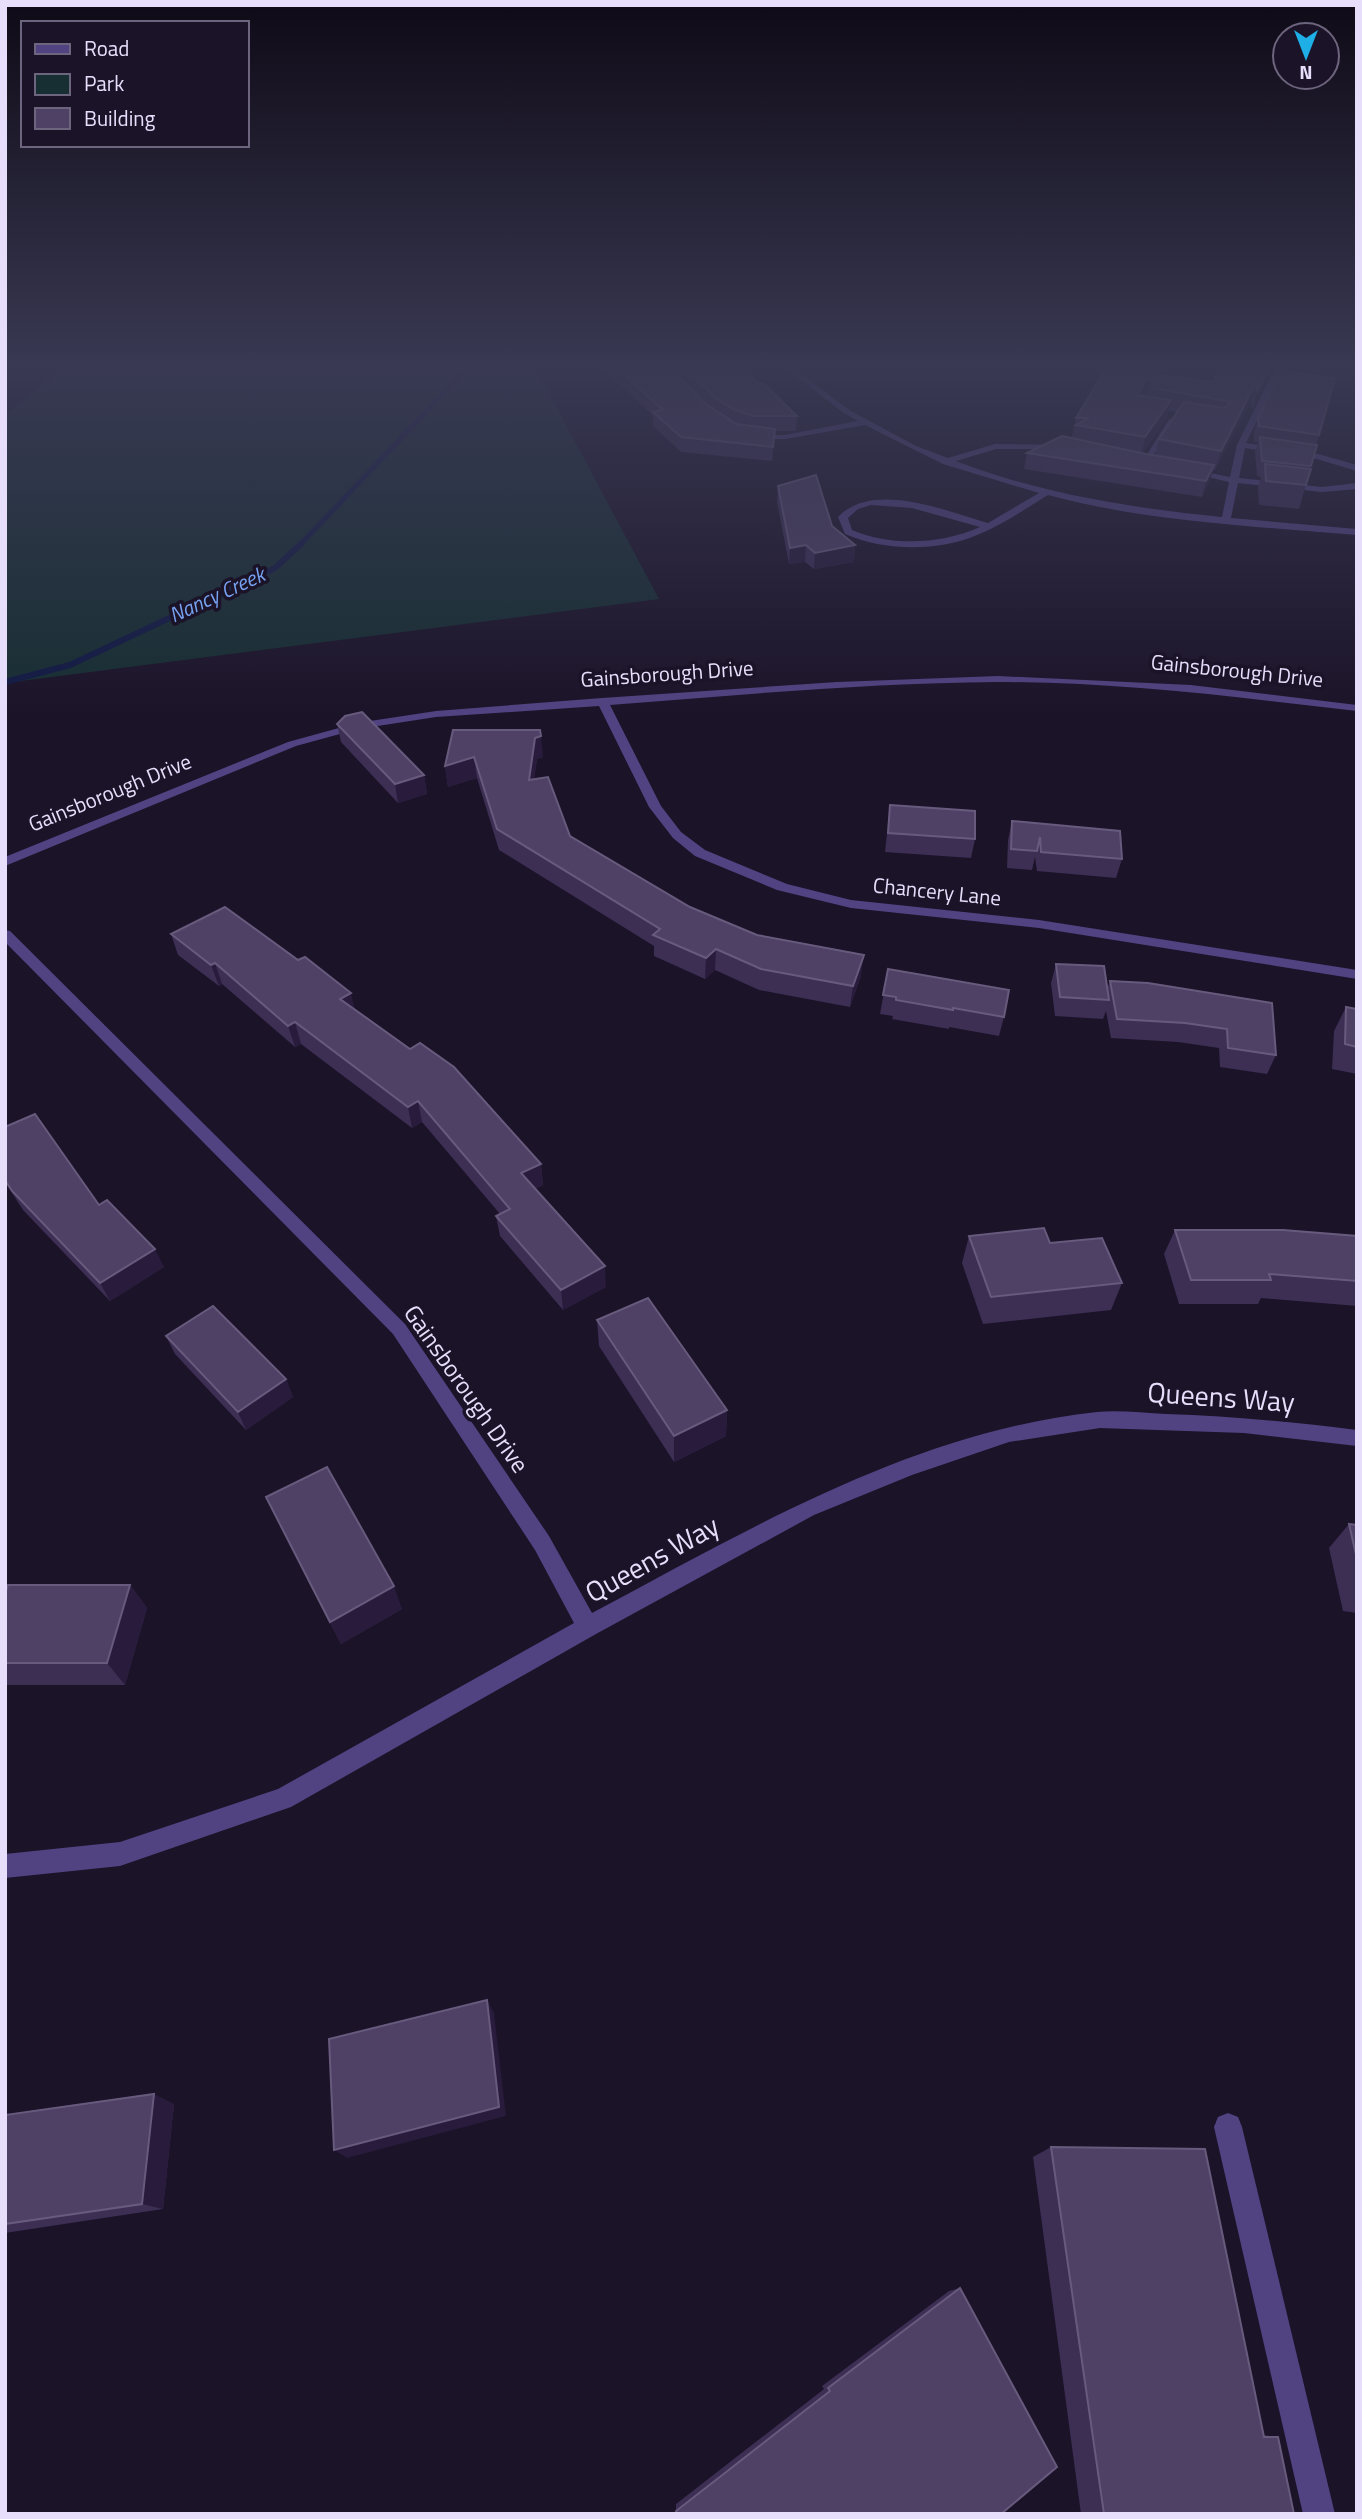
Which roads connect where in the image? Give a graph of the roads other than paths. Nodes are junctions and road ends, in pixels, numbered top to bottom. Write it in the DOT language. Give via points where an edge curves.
graph roads {
  1 [pos="1012,483"];
  2 [pos="1233,483"];
  3 [pos="1259,483"];
  4 [pos="1325,483"];
  5 [pos="1357,486"];
  6 [pos="1315,488"];
  7 [pos="1045,493"];
  8 [pos="1226,520"];
  9 [pos="987,526"];
  10 [pos="1357,532"];
  11 [pos="602,701"];
  12 [pos="1357,708"];
  13 [pos="5,862"];
  14 [pos="5,934"];
  15 [pos="1357,975"];
  16 [pos="1357,1438"];
  17 [pos="588,1628"];
  18 [pos="5,1866"];
  19 [pos="1228,2127"];
  20 [pos="1319,2514"];
  1 -- 7 [label="street"];
  2 -- 8 [label="street"];
  3 -- 6 [label="street"];
  4 -- 6 [label="street"];
  5 -- 6 [label="street"];
  7 -- 8 [label="street" via="1128,509"];
  7 -- 9 [label="street"];
  8 -- 10 [label="street"];
  9 -- 9 [label="street" via="956,539 883,543 848,532 843,517 858,506 895,502"];
  11 -- 12 [label="street, Gainsborough Drive" via="998,679 1191,688"];
  11 -- 13 [label="street, Gainsborough Drive" via="436,714 357,726 292,744"];
  11 -- 15 [label="street, Chancery Lane" via="654,807 677,835 700,853 782,887 852,904 1038,923"];
  14 -- 17 [label="street, Gainsborough Drive" via="399,1329 542,1543"];
  16 -- 17 [label="street, Queens Way" via="1244,1425 1100,1420 1009,1434 907,1468 807,1509"];
  17 -- 18 [label="street, Queens Way" via="283,1799 120,1854"];
  19 -- 20 [label="street"];
}
